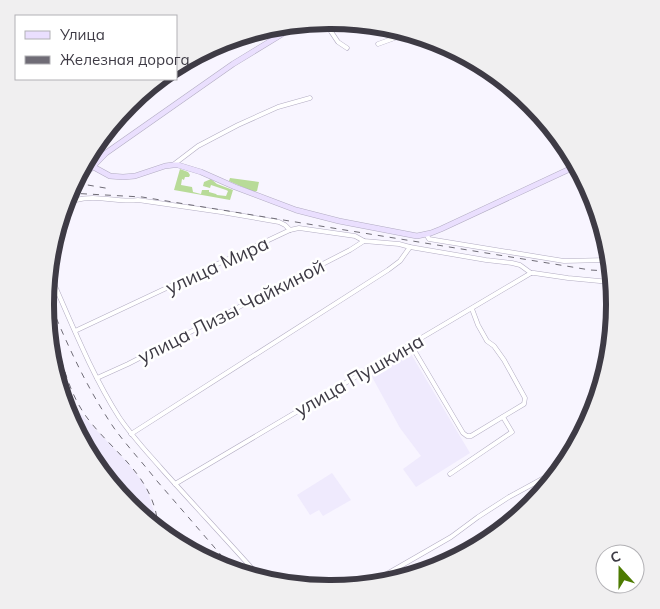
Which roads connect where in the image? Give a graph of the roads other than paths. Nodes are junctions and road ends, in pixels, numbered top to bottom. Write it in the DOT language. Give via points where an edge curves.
graph roads {
  1 [pos="329,29"];
  2 [pos="285,33"];
  3 [pos="397,37"];
  4 [pos="378,44"];
  5 [pos="347,48"];
  6 [pos="310,98"];
  7 [pos="93,163"];
  8 [pos="173,165"];
  9 [pos="91,167"];
  10 [pos="570,169"];
  11 [pos="75,199"];
  12 [pos="290,230"];
  13 [pos="426,234"];
  14 [pos="364,242"];
  15 [pos="410,247"];
  16 [pos="602,260"];
  17 [pos="531,273"];
  18 [pos="604,281"];
  19 [pos="55,286"];
  20 [pos="472,309"];
  21 [pos="75,331"];
  22 [pos="411,345"];
  23 [pos="97,378"];
  24 [pos="503,417"];
  25 [pos="131,434"];
  26 [pos="450,474"];
  27 [pos="544,478"];
  28 [pos="175,484"];
  29 [pos="253,569"];
  30 [pos="388,574"];
  1 -- 5 [label="street" via="338,42"];
  2 -- 7 [label="main road" via="234,64"];
  3 -- 4 [label="street"];
  6 -- 8 [label="street" via="278,107 238,125 198,146"];
  8 -- 9 [label="main road" via="124,177 110,176"];
  8 -- 13 [label="main road" via="201,172 296,210 417,236"];
  10 -- 13 [label="main road"];
  11 -- 12 [label="street" via="93,197 138,200 279,222"];
  12 -- 14 [label="street, улица Мира" via="300,228 355,236"];
  12 -- 21 [label="street, улица Мира"];
  13 -- 16 [label="street" via="434,240 564,261"];
  14 -- 15 [label="street, улица Мира"];
  14 -- 23 [label="street, улица Лизы Чайкиной"];
  15 -- 17 [label="street, улица Мира" via="520,265"];
  15 -- 25 [label="street" via="388,270"];
  17 -- 18 [label="street"];
  17 -- 20 [label="street, улица Пушкина"];
  19 -- 21 [label="street"];
  20 -- 22 [label="street, улица Пушкина"];
  20 -- 24 [label="street" via="487,341 504,360 525,398 524,404"];
  21 -- 23 [label="street"];
  22 -- 24 [label="street" via="467,436"];
  22 -- 28 [label="street, улица Пушкина"];
  23 -- 25 [label="street"];
  24 -- 26 [label="street" via="512,432"];
  25 -- 28 [label="street"];
  27 -- 30 [label="street"];
  28 -- 29 [label="street"];
}
